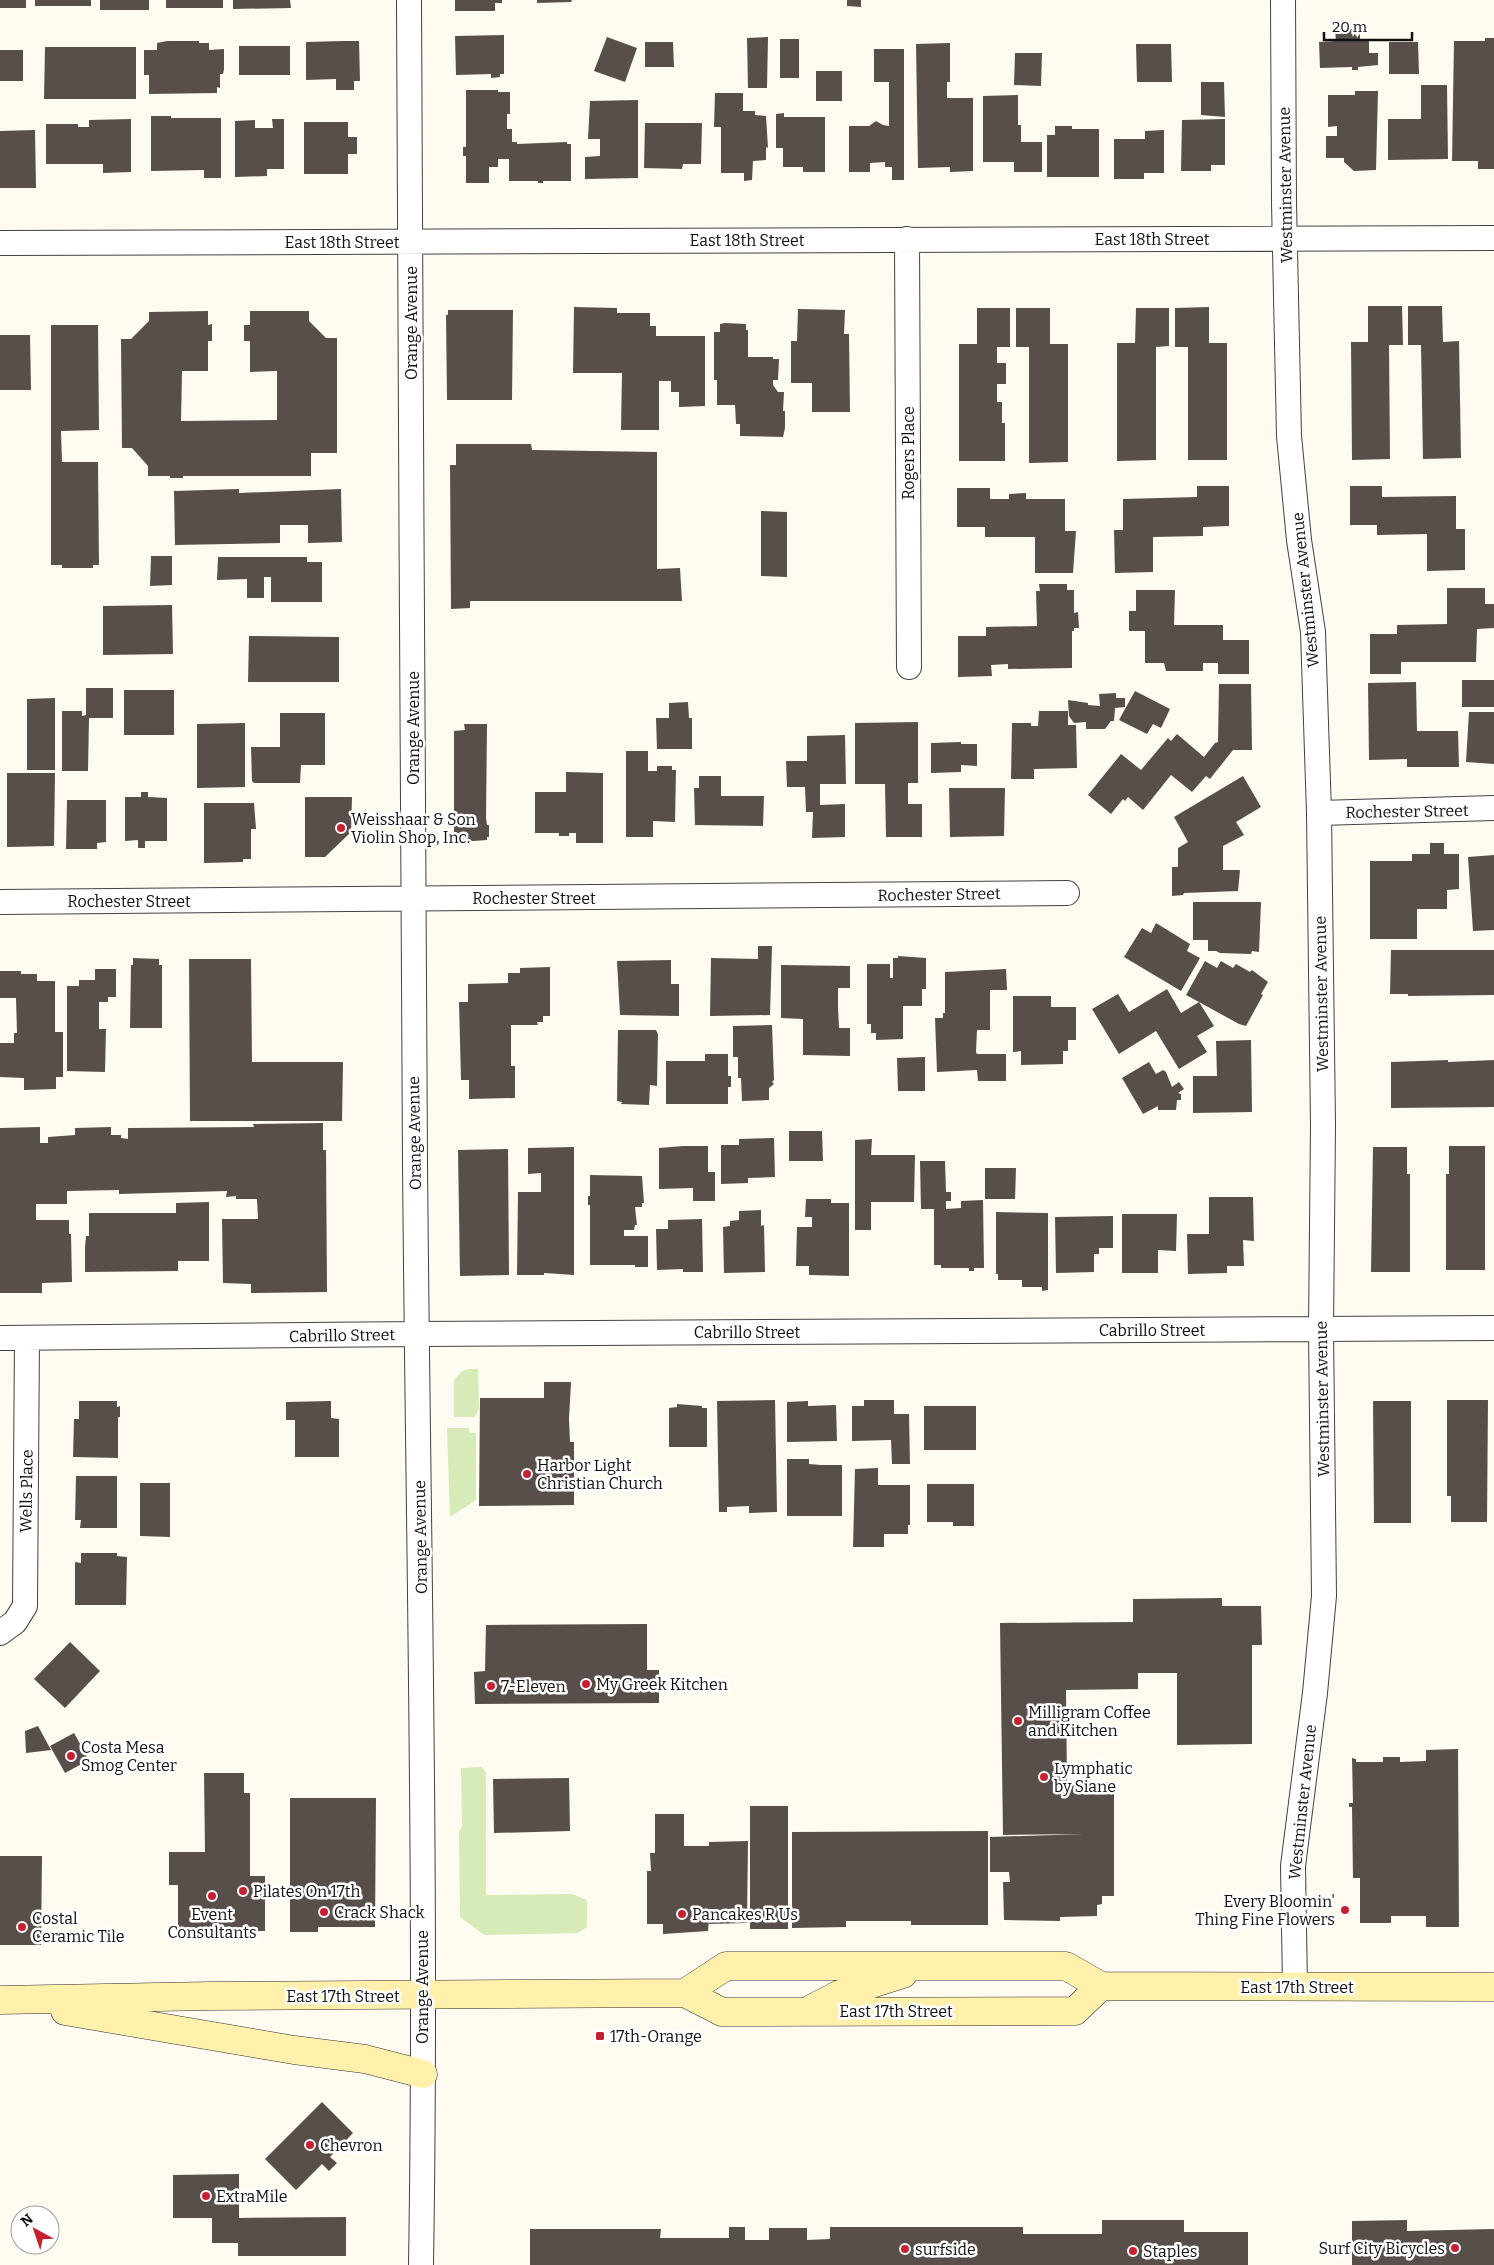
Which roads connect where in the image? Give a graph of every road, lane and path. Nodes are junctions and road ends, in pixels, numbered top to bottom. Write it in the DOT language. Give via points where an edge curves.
graph roads {
  1 [pos="408,0"];
  2 [pos="1283,0"];
  3 [pos="1494,238"];
  4 [pos="907,239"];
  5 [pos="1286,239"];
  6 [pos="411,241"];
  7 [pos="0,243"];
  8 [pos="909,666"];
  9 [pos="1494,808"];
  10 [pos="1319,813"];
  11 [pos="1067,893"];
  12 [pos="413,899"];
  13 [pos="0,902"];
  14 [pos="1494,1328"];
  15 [pos="1321,1329"];
  16 [pos="416,1334"];
  17 [pos="0,1338"];
  18 [pos="28,1338"];
  19 [pos="0,1632"];
  20 [pos="928,1966"];
  21 [pos="1101,1986"];
  22 [pos="1494,1987"];
  23 [pos="1295,1988"];
  24 [pos="685,1993"];
  25 [pos="423,1996"];
  26 [pos="1,2000"];
  27 [pos="808,2011"];
  28 [pos="423,2074"];
  29 [pos="421,2265"];
  1 -- 6 [label="street, Orange Avenue"];
  2 -- 5 [label="street, Westminster Avenue"];
  3 -- 5 [label="street, East 18th Street"];
  4 -- 5 [label="street, East 18th Street"];
  4 -- 6 [label="street, East 18th Street"];
  4 -- 8 [label="street, Rogers Place"];
  5 -- 10 [label="street, Westminster Avenue" via="1289,436 1299,540 1313,632"];
  6 -- 7 [label="street, East 18th Street"];
  6 -- 12 [label="street, Orange Avenue"];
  9 -- 10 [label="street, Rochester Street"];
  10 -- 15 [label="street, Westminster Avenue" via="1323,1125"];
  11 -- 12 [label="street, Rochester Street"];
  12 -- 13 [label="street, Rochester Street"];
  12 -- 16 [label="street, Orange Avenue"];
  14 -- 15 [label="street, Cabrillo Street"];
  15 -- 16 [label="street, Cabrillo Street"];
  15 -- 23 [label="street, Westminster Avenue" via="1324,1596 1294,1866"];
  16 -- 18 [label="street, Cabrillo Street"];
  16 -- 25 [label="street, Orange Avenue"];
  17 -- 18 [label="street, Cabrillo Street"];
  18 -- 19 [label="street, Wells Place" via="25,1606 15,1622"];
  20 -- 21 [label="main road, East 17th Street" via="1066,1966"];
  20 -- 24 [label="main road, East 17th Street" via="726,1966"];
  20 -- 27 [label="main road" via="840,1994"];
  21 -- 23 [label="main road, East 17th Street"];
  21 -- 27 [label="main road, East 17th Street" via="1075,2011"];
  22 -- 23 [label="main road, East 17th Street"];
  24 -- 25 [label="main road, East 17th Street"];
  24 -- 27 [label="main road, East 17th Street" via="722,2012"];
  25 -- 26 [label="main road, East 17th Street"];
  25 -- 28 [label="street, Orange Avenue"];
  26 -- 28 [label="main road" via="365,2059"];
  28 -- 29 [label="street, Orange Avenue"];
}
